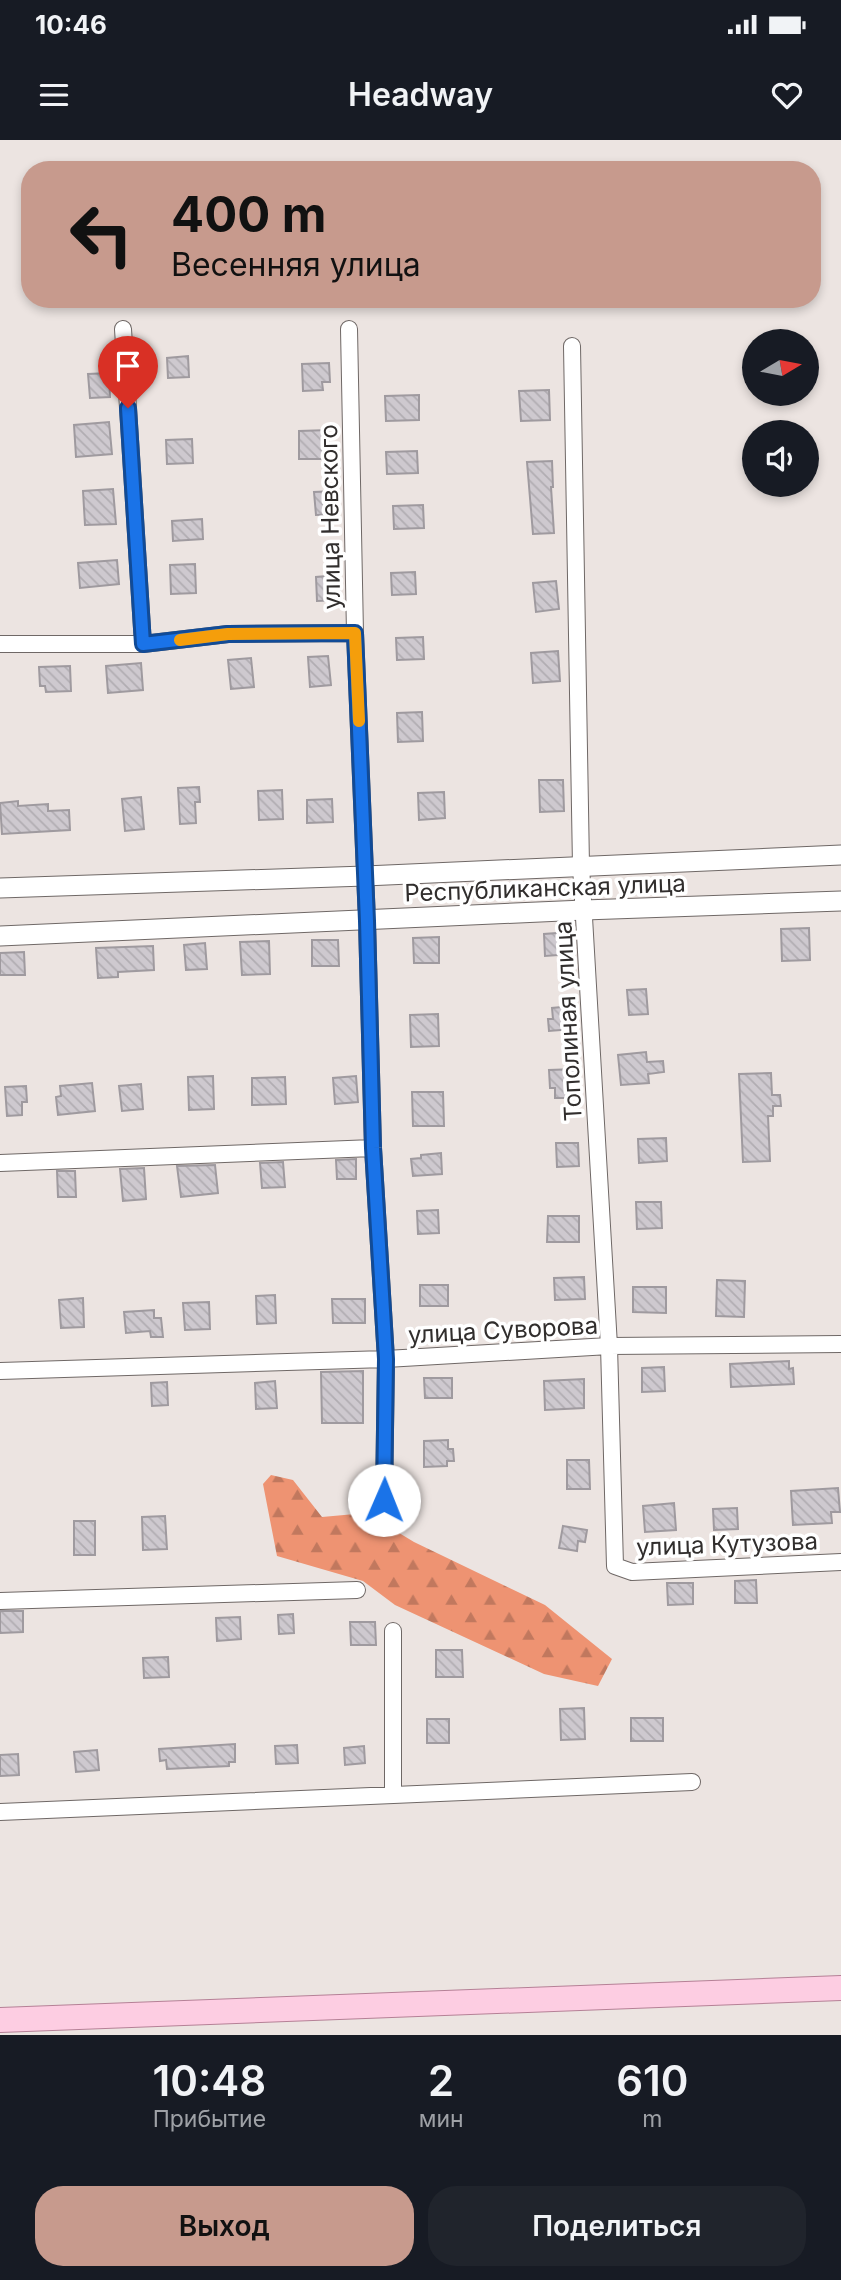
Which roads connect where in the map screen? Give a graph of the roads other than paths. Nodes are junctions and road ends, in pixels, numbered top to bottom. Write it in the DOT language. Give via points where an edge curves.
graph roads {
  1 [pos="123,329"];
  2 [pos="349,330"];
  3 [pos="572,346"];
  4 [pos="355,633"];
  5 [pos="0,644"];
  6 [pos="143,644"];
  7 [pos="841,855"];
  8 [pos="581,866"];
  9 [pos="365,876"];
  10 [pos="0,888"];
  11 [pos="841,901"];
  12 [pos="584,910"];
  13 [pos="367,921"];
  14 [pos="0,936"];
  15 [pos="373,1148"];
  16 [pos="0,1163"];
  17 [pos="841,1344"];
  18 [pos="609,1346"];
  19 [pos="386,1359"];
  20 [pos="0,1371"];
  21 [pos="384,1500"];
  22 [pos="841,1562"];
  23 [pos="615,1566"];
  24 [pos="357,1590"];
  25 [pos="0,1601"];
  26 [pos="393,1631"];
  27 [pos="692,1782"];
  28 [pos="393,1795"];
  29 [pos="0,1812"];
  30 [pos="841,1988"];
  31 [pos="0,2020"];
  1 -- 6 [label="street"];
  2 -- 4 [label="street, улица Невского"];
  3 -- 8 [label="street, Тополиная улица"];
  4 -- 6 [label="street" via="228,634"];
  4 -- 9 [label="street, улица Невского"];
  5 -- 6 [label="street"];
  7 -- 8 [label="street, Республиканская улица"];
  8 -- 9 [label="street, Республиканская улица"];
  8 -- 12 [label="street, Тополиная улица"];
  9 -- 10 [label="street, Республиканская улица"];
  9 -- 13 [label="street, улица Невского"];
  11 -- 12 [label="street, Республиканская улица"];
  12 -- 13 [label="street, Республиканская улица"];
  12 -- 18 [label="street, Тополиная улица"];
  13 -- 14 [label="street, Республиканская улица"];
  13 -- 15 [label="street, улица Невского"];
  15 -- 16 [label="street"];
  15 -- 19 [label="street, улица Невского"];
  17 -- 18 [label="street, улица Суворова"];
  18 -- 19 [label="street, улица Суворова"];
  18 -- 23 [label="street, Тополиная улица"];
  19 -- 20 [label="street, улица Суворова"];
  19 -- 21 [label="street, улица Невского"];
  22 -- 23 [label="street, улица Кутузова" via="632,1572"];
  24 -- 25 [label="street"];
  26 -- 28 [label="street"];
  27 -- 28 [label="street"];
  28 -- 29 [label="street"];
  30 -- 31 [label="main road"];
}
